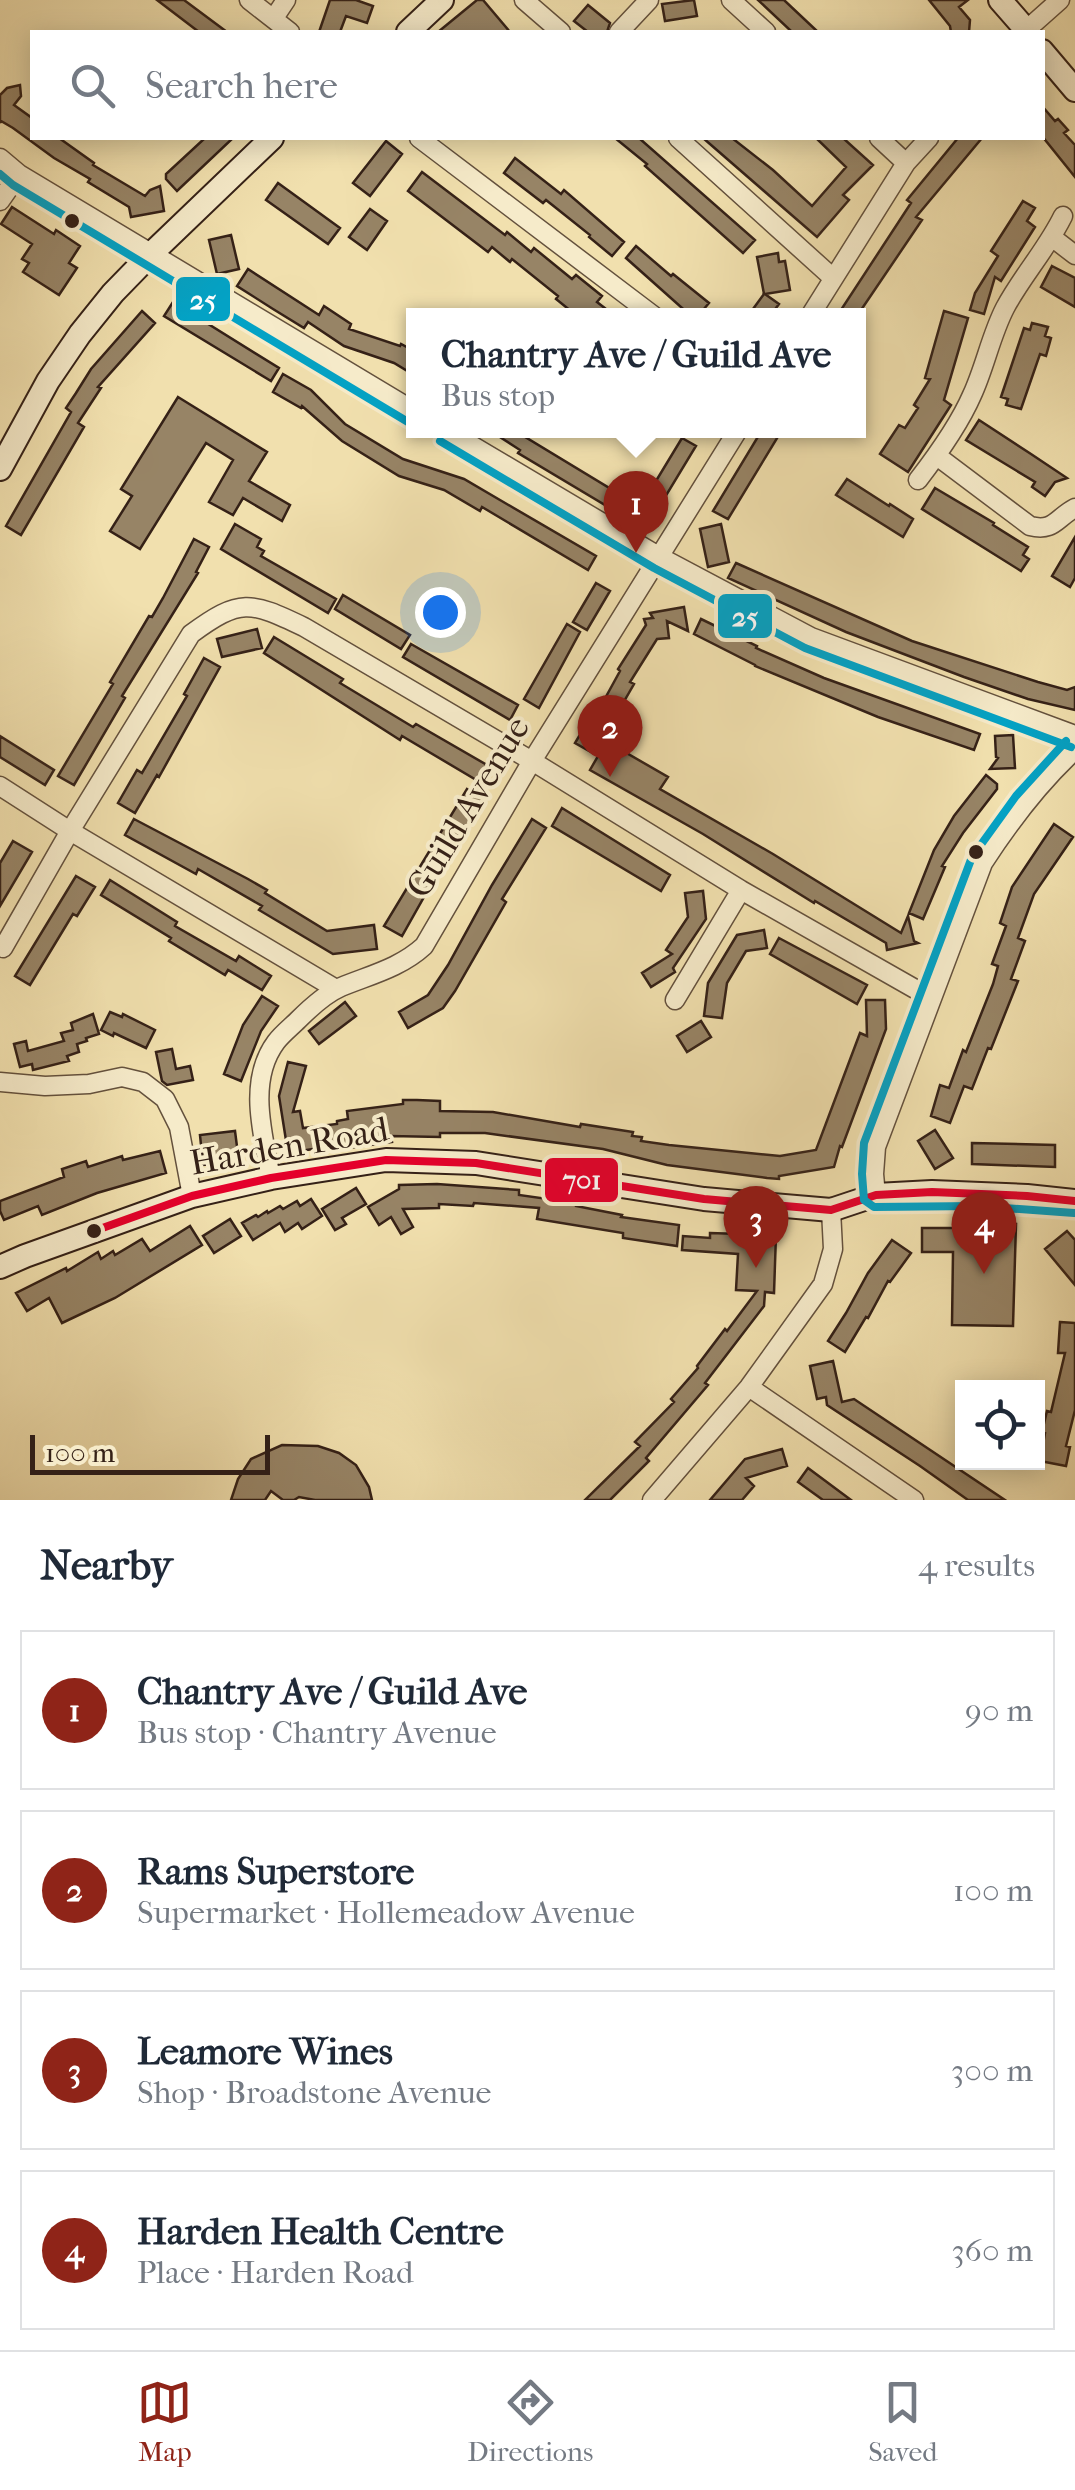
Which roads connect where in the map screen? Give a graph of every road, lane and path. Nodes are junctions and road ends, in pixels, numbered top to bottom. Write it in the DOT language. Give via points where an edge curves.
graph roads {
  1 [pos="249,0"];
  2 [pos="286,0"];
  3 [pos="442,0"];
  4 [pos="524,0"];
  5 [pos="649,0"];
  6 [pos="731,0"];
  7 [pos="1000,0"];
  8 [pos="1060,0"];
  9 [pos="274,18"];
  10 [pos="288,30"];
  11 [pos="410,30"];
  12 [pos="559,30"];
  13 [pos="621,30"];
  14 [pos="764,30"];
  15 [pos="1024,30"];
  16 [pos="1028,30"];
  17 [pos="1045,54"];
  18 [pos="1075,90"];
  19 [pos="270,140"];
  20 [pos="422,140"];
  21 [pos="680,140"];
  22 [pos="881,140"];
  23 [pos="926,140"];
  24 [pos="0,158"];
  25 [pos="906,163"];
  26 [pos="20,174"];
  27 [pos="0,201"];
  28 [pos="1063,216"];
  29 [pos="1053,238"];
  30 [pos="150,255"];
  31 [pos="1075,255"];
  32 [pos="834,278"];
  33 [pos="643,308"];
  34 [pos="815,308"];
  35 [pos="406,406"];
  36 [pos="459,438"];
  37 [pos="733,438"];
  38 [pos="937,456"];
  39 [pos="0,469"];
  40 [pos="918,480"];
  41 [pos="1075,508"];
  42 [pos="660,557"];
  43 [pos="1075,735"];
  44 [pos="1075,750"];
  45 [pos="532,761"];
  46 [pos="0,786"];
  47 [pos="70,831"];
  48 [pos="741,890"];
  49 [pos="4,948"];
  50 [pos="336,989"];
  51 [pos="931,998"];
  52 [pos="675,1000"];
  53 [pos="0,1082"];
  54 [pos="271,1178"];
  55 [pos="876,1195"];
  56 [pos="192,1196"];
  57 [pos="1075,1201"];
  58 [pos="831,1210"];
  59 [pos="0,1267"];
  60 [pos="748,1387"];
  61 [pos="652,1500"];
  62 [pos="914,1500"];
  1 -- 9 [label="street"];
  2 -- 9 [label="street"];
  3 -- 11 [label="street"];
  4 -- 12 [label="street"];
  5 -- 13 [label="street"];
  6 -- 14 [label="street"];
  7 -- 15 [label="street"];
  8 -- 16 [label="street"];
  9 -- 10 [label="street"];
  17 -- 18 [label="street"];
  19 -- 30 [label="street"];
  20 -- 33 [label="street"];
  21 -- 32 [label="street"];
  22 -- 25 [label="street"];
  23 -- 25 [label="street"];
  24 -- 26 [label="street"];
  25 -- 32 [label="street"];
  26 -- 27 [label="street"];
  26 -- 30 [label="street"];
  28 -- 29 [label="street"];
  29 -- 31 [label="street"];
  29 -- 38 [label="street" via="1003,312 972,397"];
  30 -- 35 [label="street"];
  30 -- 39 [label="street" via="80,334"];
  32 -- 34 [label="street"];
  36 -- 42 [label="street"];
  37 -- 42 [label="street, Guild Avenue"];
  38 -- 40 [label="street"];
  38 -- 41 [label="street" via="1030,526 1044,529"];
  42 -- 43 [label="street" via="811,637"];
  42 -- 45 [label="street, Guild Avenue"];
  44 -- 51 [label="street" via="983,864"];
  45 -- 47 [label="street" via="304,626 248,606 218,614 190,634"];
  45 -- 48 [label="street"];
  45 -- 50 [label="street, Guild Avenue" via="424,946 412,958"];
  46 -- 47 [label="street"];
  47 -- 49 [label="street"];
  47 -- 50 [label="street"];
  48 -- 51 [label="street"];
  48 -- 52 [label="street"];
  50 -- 54 [label="street, Guild Avenue" via="275,1043 263,1068 260,1119"];
  51 -- 55 [label="street" via="876,1148"];
  53 -- 56 [label="street" via="143,1082 165,1099 179,1127"];
  54 -- 56 [label="street, Harden Road"];
  54 -- 58 [label="street, Harden Road" via="430,1160"];
  55 -- 57 [label="street, Harden Road"];
  55 -- 58 [label="street, Harden Road"];
  56 -- 59 [label="street, Harden Road"];
  58 -- 60 [label="street" via="832,1249 823,1284"];
  60 -- 61 [label="street"];
  60 -- 62 [label="street"];
}
